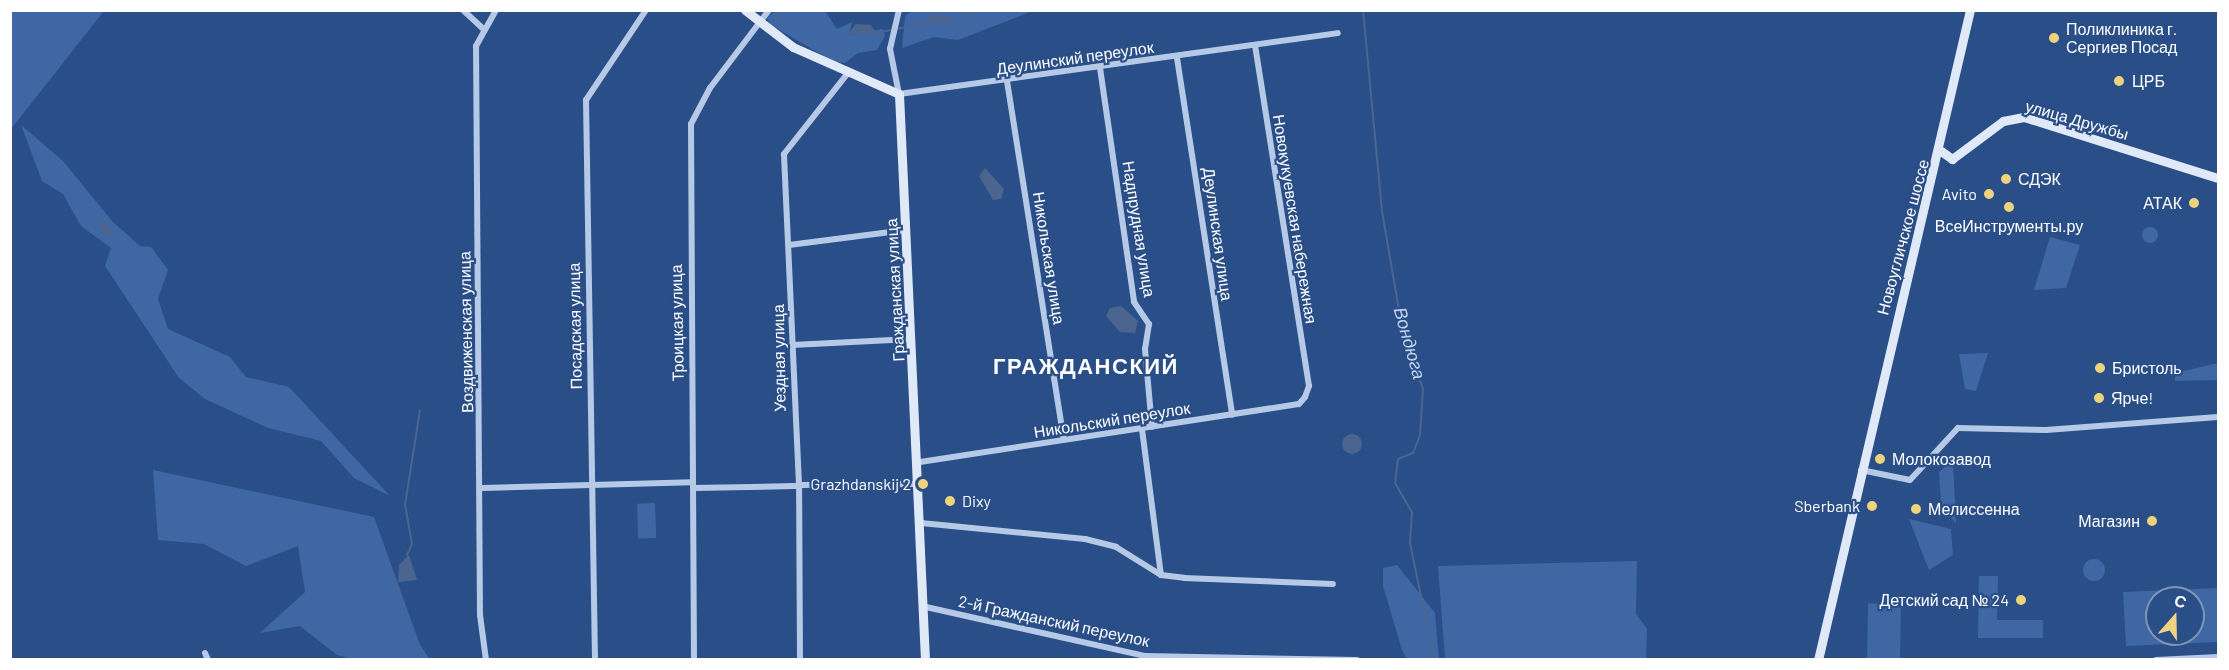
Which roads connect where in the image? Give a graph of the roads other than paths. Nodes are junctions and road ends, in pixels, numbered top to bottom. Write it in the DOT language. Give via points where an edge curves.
graph roads {
  1 [pos="463,10"];
  2 [pos="496,10"];
  3 [pos="646,10"];
  4 [pos="745,10"];
  5 [pos="769,10"];
  6 [pos="898,10"];
  7 [pos="1970,10"];
  8 [pos="758,22"];
  9 [pos="482,28"];
  10 [pos="1338,33"];
  11 [pos="1255,46"];
  12 [pos="1177,57"];
  13 [pos="1100,68"];
  14 [pos="848,73"];
  15 [pos="1007,81"];
  16 [pos="899,94"];
  17 [pos="1941,151"];
  18 [pos="1952,159"];
  19 [pos="1937,168"];
  20 [pos="2218,178"];
  21 [pos="907,230"];
  22 [pos="789,245"];
  23 [pos="912,339"];
  24 [pos="792,345"];
  25 [pos="1305,397"];
  26 [pos="1232,415"];
  27 [pos="2218,417"];
  28 [pos="1152,427"];
  29 [pos="1142,429"];
  30 [pos="1064,440"];
  31 [pos="920,462"];
  32 [pos="1861,470"];
  33 [pos="591,484"];
  34 [pos="920,484"];
  35 [pos="693,485"];
  36 [pos="797,485"];
  37 [pos="483,488"];
  38 [pos="921,523"];
  39 [pos="1161,575"];
  40 [pos="1333,584"];
  41 [pos="926,607"];
  42 [pos="2218,657"];
  43 [pos="1146,658"];
  44 [pos="486,660"];
  45 [pos="595,660"];
  46 [pos="694,660"];
  47 [pos="800,660"];
  48 [pos="925,660"];
  49 [pos="1357,660"];
  50 [pos="1818,660"];
  51 [pos="2156,660"];
  1 -- 9 [label="street"];
  2 -- 9 [label="street, Воздвиженская улица"];
  3 -- 33 [label="street, Посадская улица" via="586,100"];
  4 -- 8 [label="street"];
  5 -- 8 [label="street, Троицкая улица"];
  6 -- 16 [label="street" via="890,49"];
  7 -- 17 [label="street, Новоугличское шоссе"];
  8 -- 14 [label="street" via="793,47"];
  8 -- 35 [label="street, Троицкая улица" via="691,124"];
  9 -- 37 [label="street, Воздвиженская улица" via="476,46"];
  10 -- 11 [label="street, Деулинский переулок"];
  11 -- 12 [label="street, Деулинский переулок"];
  11 -- 25 [label="street, Новокукуевская набережная" via="1309,386"];
  12 -- 13 [label="street, Деулинский переулок"];
  12 -- 26 [label="street, Деулинская улица"];
  13 -- 15 [label="street, Деулинский переулок"];
  13 -- 28 [label="street, Надпрудная улица" via="1134,302 1149,324 1145,349"];
  14 -- 16 [label="street"];
  14 -- 22 [label="street, Уездная улица" via="784,154"];
  15 -- 16 [label="street, Деулинский переулок"];
  15 -- 30 [label="street, Никольская улица"];
  16 -- 21 [label="street, Гражданская улица"];
  17 -- 18 [label="street"];
  17 -- 19 [label="street, Новоугличское шоссе"];
  18 -- 19 [label="street, улица Дружбы"];
  18 -- 20 [label="street, улица Дружбы" via="2003,121 2024,117"];
  19 -- 32 [label="street, Новоугличское шоссе"];
  21 -- 22 [label="street"];
  21 -- 23 [label="street, Гражданская улица"];
  22 -- 24 [label="street, Уездная улица"];
  23 -- 24 [label="street"];
  23 -- 31 [label="street, Гражданская улица"];
  24 -- 36 [label="street, Уездная улица"];
  25 -- 26 [label="street, Никольский переулок" via="1299,404"];
  26 -- 28 [label="street, Никольский переулок"];
  27 -- 32 [label="street" via="2046,430 1958,428 1910,480"];
  28 -- 29 [label="street, Никольский переулок"];
  29 -- 30 [label="street, Никольский переулок"];
  29 -- 39 [label="street"];
  30 -- 31 [label="street, Никольский переулок"];
  31 -- 34 [label="street, Гражданская улица"];
  32 -- 50 [label="street, Новоугличское шоссе"];
  33 -- 35 [label="street"];
  33 -- 37 [label="street"];
  33 -- 45 [label="street, Посадская улица"];
  34 -- 36 [label="street"];
  34 -- 38 [label="street, Гражданская улица"];
  35 -- 36 [label="street"];
  35 -- 46 [label="street, Троицкая улица"];
  36 -- 47 [label="street, Уездная улица"];
  37 -- 44 [label="street, Воздвиженская улица" via="480,626"];
  38 -- 39 [label="street" via="1085,538 1116,547"];
  38 -- 41 [label="street, Гражданская улица"];
  39 -- 40 [label="street"];
  41 -- 43 [label="street, 2-й Гражданский переулок"];
  41 -- 48 [label="street, Гражданская улица"];
  42 -- 51 [label="street"];
  43 -- 49 [label="street, 2-й Гражданский переулок"];
}
